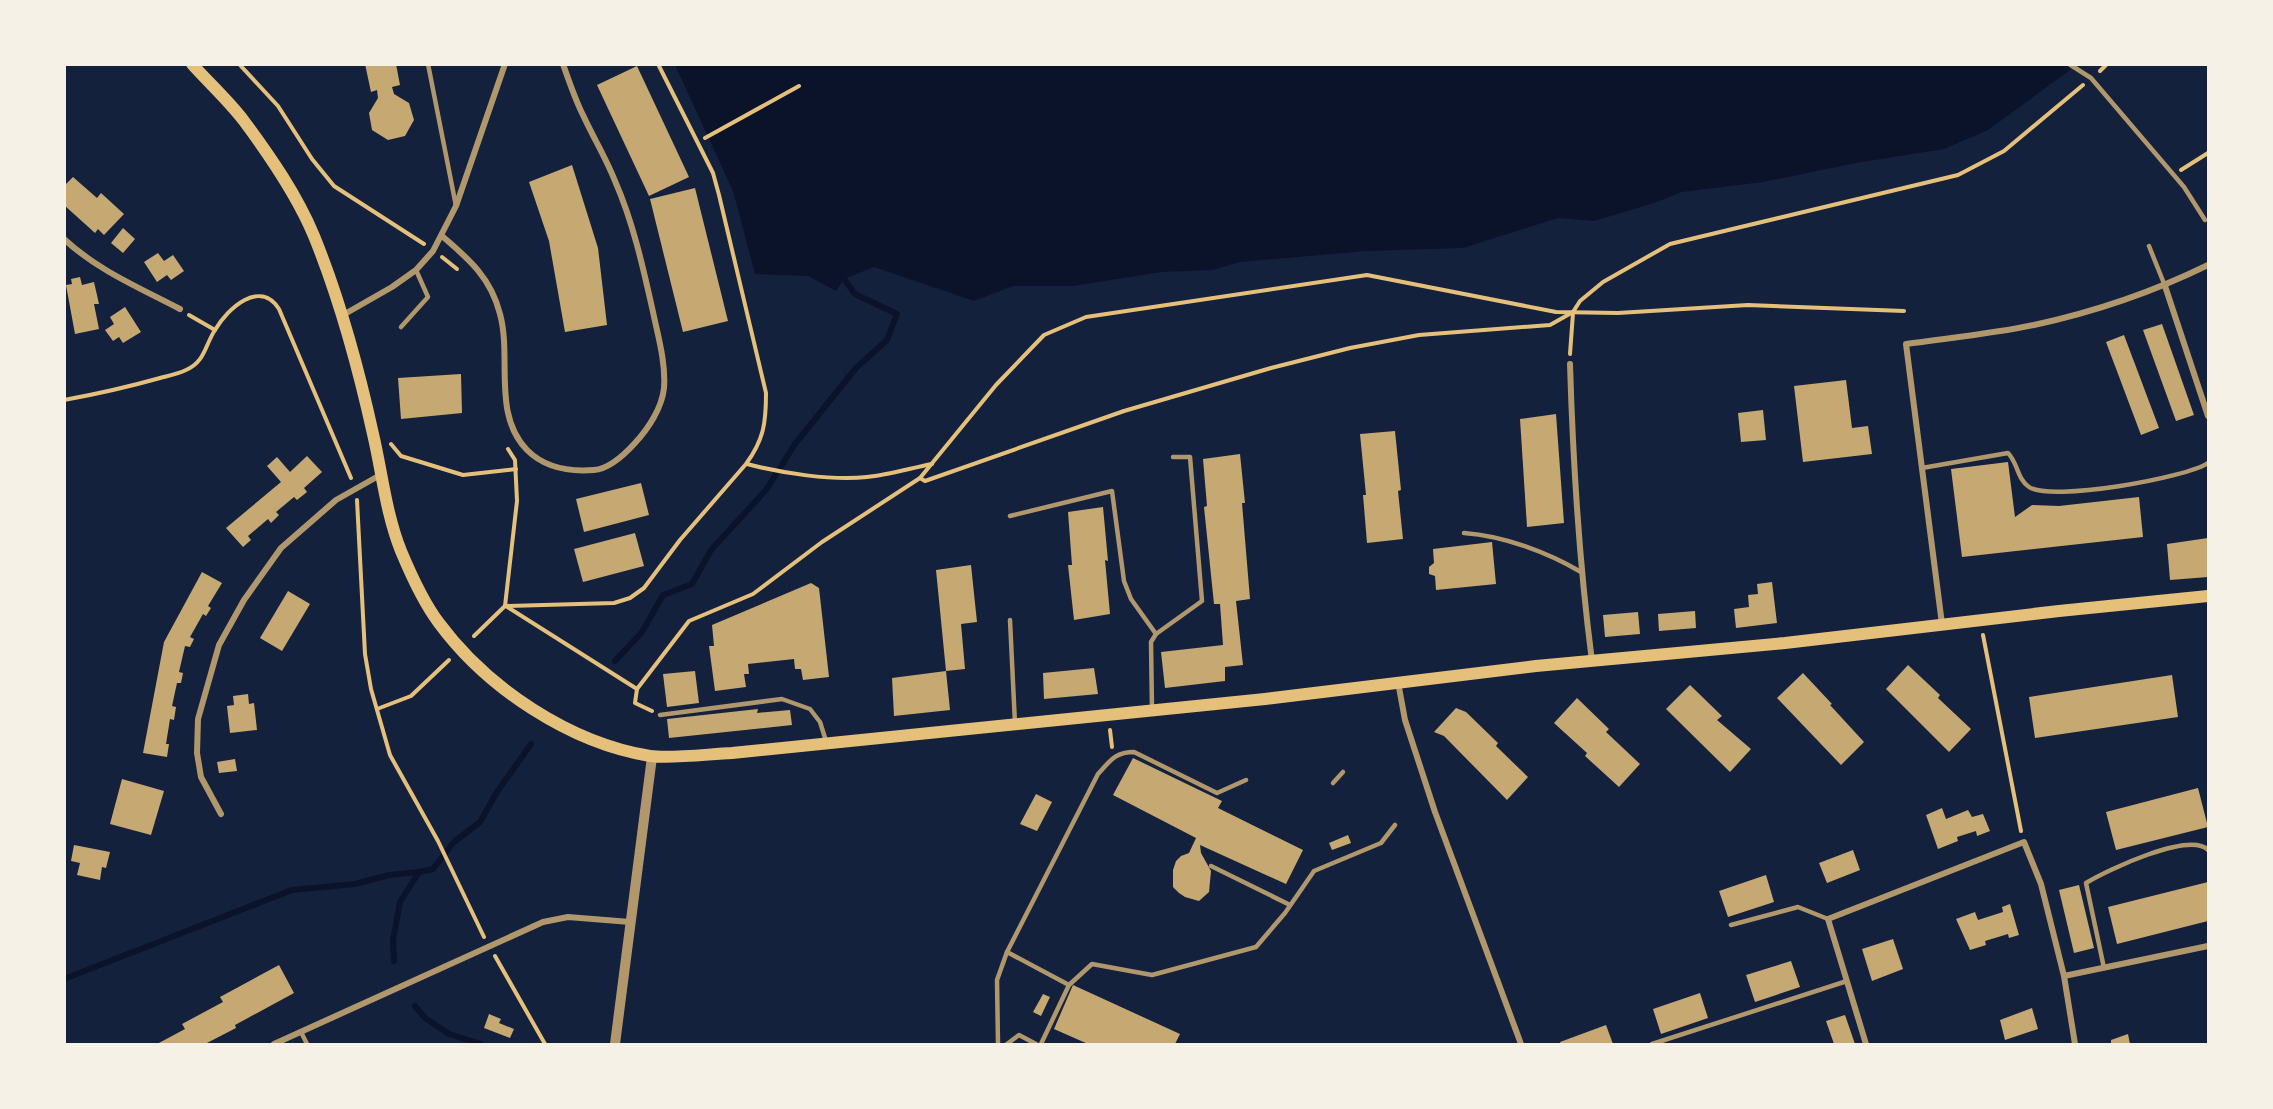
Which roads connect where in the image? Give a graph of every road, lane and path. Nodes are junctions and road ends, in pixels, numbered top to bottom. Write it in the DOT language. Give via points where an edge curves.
graph roads {
  1 [pos="192,64"];
  2 [pos="239,64"];
  3 [pos="428,64"];
  4 [pos="505,64"];
  5 [pos="563,64"];
  6 [pos="658,64"];
  7 [pos="2069,64"];
  8 [pos="2107,64"];
  9 [pos="2091,78"];
  10 [pos="799,86"];
  11 [pos="705,138"];
  12 [pos="2208,153"];
  13 [pos="2173,174"];
  14 [pos="456,206"];
  15 [pos="2205,220"];
  16 [pos="442,236"];
  17 [pos="64,239"];
  18 [pos="422,243"];
  19 [pos="2149,246"];
  20 [pos="2208,265"];
  21 [pos="416,270"];
  22 [pos="2164,286"];
  23 [pos="180,309"];
  24 [pos="1904,311"];
  25 [pos="1573,312"];
  26 [pos="343,315"];
  27 [pos="400,327"];
  28 [pos="215,330"];
  29 [pos="1570,364"];
  30 [pos="64,400"];
  31 [pos="2208,416"];
  32 [pos="390,443"];
  33 [pos="1173,457"];
  34 [pos="2208,463"];
  35 [pos="746,464"];
  36 [pos="932,464"];
  37 [pos="1922,468"];
  38 [pos="516,470"];
  39 [pos="382,474"];
  40 [pos="920,478"];
  41 [pos="352,480"];
  42 [pos="357,506"];
  43 [pos="1010,516"];
  44 [pos="1464,533"];
  45 [pos="1581,572"];
  46 [pos="2208,596"];
  47 [pos="505,606"];
  48 [pos="1010,620"];
  49 [pos="1980,620"];
  50 [pos="1942,624"];
  51 [pos="1156,634"];
  52 [pos="474,636"];
  53 [pos="449,660"];
  54 [pos="1592,661"];
  55 [pos="1398,682"];
  56 [pos="638,689"];
  57 [pos="377,709"];
  58 [pos="1152,710"];
  59 [pos="660,716"];
  60 [pos="1015,724"];
  61 [pos="827,744"];
  62 [pos="652,757"];
  63 [pos="1343,771"];
  64 [pos="1246,780"];
  65 [pos="1334,783"];
  66 [pos="221,814"];
  67 [pos="1395,825"];
  68 [pos="2024,842"];
  69 [pos="2208,850"];
  70 [pos="1211,866"];
  71 [pos="1290,905"];
  72 [pos="1827,919"];
  73 [pos="630,922"];
  74 [pos="1731,926"];
  75 [pos="2208,945"];
  76 [pos="489,946"];
  77 [pos="1007,952"];
  78 [pos="2104,968"];
  79 [pos="2064,976"];
  80 [pos="1846,981"];
  81 [pos="1069,985"];
  82 [pos="301,1032"];
  83 [pos="274,1044"];
  84 [pos="307,1044"];
  85 [pos="545,1044"];
  86 [pos="615,1044"];
  87 [pos="998,1044"];
  88 [pos="1007,1044"];
  89 [pos="1036,1044"];
  90 [pos="1041,1044"];
  91 [pos="1521,1044"];
  92 [pos="1652,1044"];
  93 [pos="1866,1044"];
  94 [pos="2075,1044"];
  1 -- 26 [label="main road" via="243,119 291,191 313,233"];
  2 -- 18 [label="path" via="278,106 334,186"];
  3 -- 14 [label="lane"];
  4 -- 14 [label="street"];
  5 -- 16 [label="street" via="615,181 641,259 662,352 664,389 644,434 630,449 598,470 579,471 556,468 525,448 507,409 504,332 497,303 477,267"];
  6 -- 35 [label="path" via="713,173 766,393 763,434"];
  7 -- 9 [label="lane"];
  8 -- 9 [label="path"];
  9 -- 13 [label="lane"];
  9 -- 25 [label="path" via="2004,151 1958,175 1670,244 1603,282"];
  10 -- 11 [label="path"];
  12 -- 13 [label="path"];
  13 -- 15 [label="lane"];
  14 -- 16 [label="street"];
  16 -- 21 [label="street"];
  17 -- 23 [label="street" via="99,266"];
  19 -- 22 [label="lane"];
  20 -- 22 [label="street"];
  21 -- 26 [label="street"];
  21 -- 27 [label="lane" via="428,297"];
  22 -- 31 [label="street"];
  22 -- 37 [label="street" via="2101,308 2033,325 1905,344"];
  23 -- 28 [label="path"];
  24 -- 25 [label="path" via="1748,305"];
  25 -- 29 [label="path"];
  25 -- 36 [label="path" via="1556,312 1367,275 1086,317 1044,335 996,385"];
  25 -- 40 [label="path" via="1550,325 1419,335 1327,354 1124,411 925,481"];
  26 -- 39 [label="main road"];
  28 -- 30 [label="path" via="200,361 188,370 119,390"];
  28 -- 41 [label="path" via="243,300 261,295 273,300"];
  29 -- 45 [label="street"];
  32 -- 38 [label="path" via="401,456 464,475"];
  33 -- 51 [label="lane" via="1190,457 1202,601"];
  34 -- 37 [label="lane" via="2164,479 2064,493 2030,488 2008,453"];
  35 -- 36 [label="path" via="798,474 867,477"];
  35 -- 47 [label="path" via="644,588 630,598 614,603"];
  36 -- 40 [label="path"];
  37 -- 50 [label="street"];
  39 -- 62 [label="main road" via="390,516 405,558 438,622 461,649 495,682 556,724"];
  39 -- 66 [label="street" via="336,500 281,548 244,600 219,645 198,719 197,753 201,777"];
  40 -- 56 [label="path" via="822,542 753,594 689,621"];
  42 -- 57 [label="path" via="365,654"];
  43 -- 51 [label="lane" via="1112,491 1124,581 1131,599"];
  44 -- 45 [label="lane" via="1485,534 1516,544"];
  45 -- 54 [label="street"];
  46 -- 49 [label="main road"];
  47 -- 52 [label="path"];
  47 -- 56 [label="path"];
  48 -- 60 [label="lane"];
  49 -- 50 [label="main road"];
  49 -- 68 [label="path"];
  50 -- 54 [label="main road"];
  51 -- 58 [label="lane" via="1151,642"];
  53 -- 57 [label="path" via="411,696"];
  54 -- 55 [label="main road"];
  55 -- 58 [label="main road"];
  55 -- 91 [label="street" via="1405,720 1435,812"];
  56 -- 59 [label="path" via="635,703"];
  57 -- 76 [label="path" via="390,755 438,841"];
  58 -- 60 [label="main road"];
  59 -- 61 [label="lane" via="782,699 810,709 820,722"];
  60 -- 61 [label="main road"];
  61 -- 62 [label="main road"];
  62 -- 73 [label="street"];
  63 -- 65 [label="lane"];
  64 -- 77 [label="lane" via="1217,794 1134,753 1113,756 1098,774"];
  67 -- 71 [label="lane" via="1381,843 1314,871"];
  68 -- 72 [label="street"];
  68 -- 79 [label="street" via="2041,884"];
  69 -- 78 [label="lane" via="2194,843 2137,858 2086,883"];
  70 -- 71 [label="lane"];
  71 -- 81 [label="lane" via="1256,947 1152,975 1092,964"];
  72 -- 74 [label="lane" via="1798,907"];
  72 -- 80 [label="street"];
  73 -- 76 [label="street" via="568,917 543,922"];
  73 -- 86 [label="street"];
  75 -- 78 [label="street"];
  76 -- 82 [label="street"];
  76 -- 85 [label="path"];
  77 -- 81 [label="lane"];
  77 -- 87 [label="lane" via="997,980"];
  78 -- 79 [label="street"];
  79 -- 94 [label="street"];
  80 -- 92 [label="lane"];
  80 -- 93 [label="street"];
  81 -- 90 [label="lane"];
  82 -- 83 [label="street"];
  82 -- 84 [label="lane"];
  88 -- 89 [label="lane" via="1019,1035"];
}
